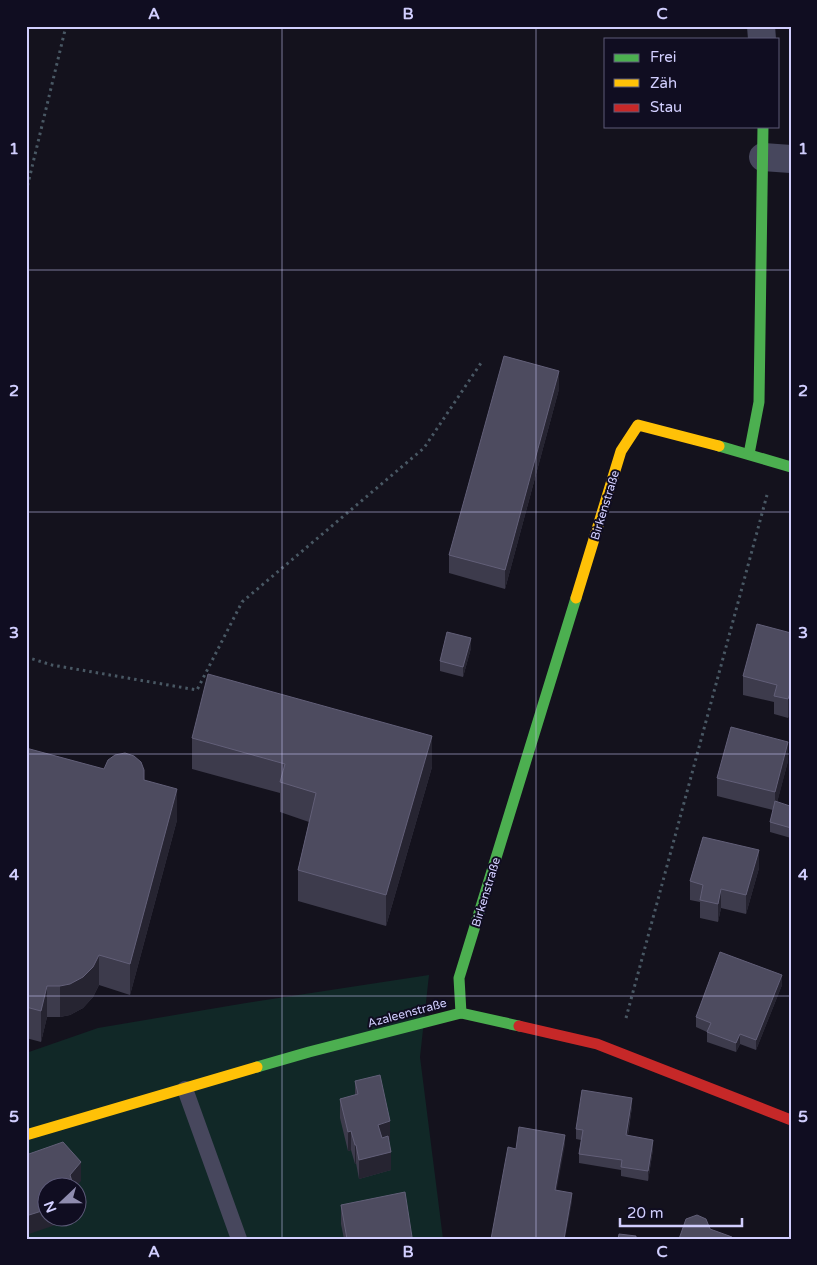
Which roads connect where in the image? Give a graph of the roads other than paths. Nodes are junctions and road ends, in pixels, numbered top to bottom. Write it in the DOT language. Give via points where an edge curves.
graph roads {
  1 [pos="763,128"];
  2 [pos="763,157"];
  3 [pos="791,159"];
  4 [pos="749,454"];
  5 [pos="791,467"];
  6 [pos="461,1013"];
  7 [pos="185,1089"];
  8 [pos="791,1120"];
  9 [pos="26,1135"];
  10 [pos="239,1239"];
  1 -- 2 [label="street"];
  2 -- 3 [label="street"];
  2 -- 4 [label="street" via="759,402"];
  4 -- 5 [label="street"];
  4 -- 6 [label="street, Birkenstraße" via="638,426 621,451 459,978"];
  6 -- 7 [label="street, Azaleenstraße"];
  6 -- 8 [label="street, Azaleenstraße" via="597,1044"];
  7 -- 9 [label="street, Azaleenstraße"];
  7 -- 10 [label="lane"];
}
